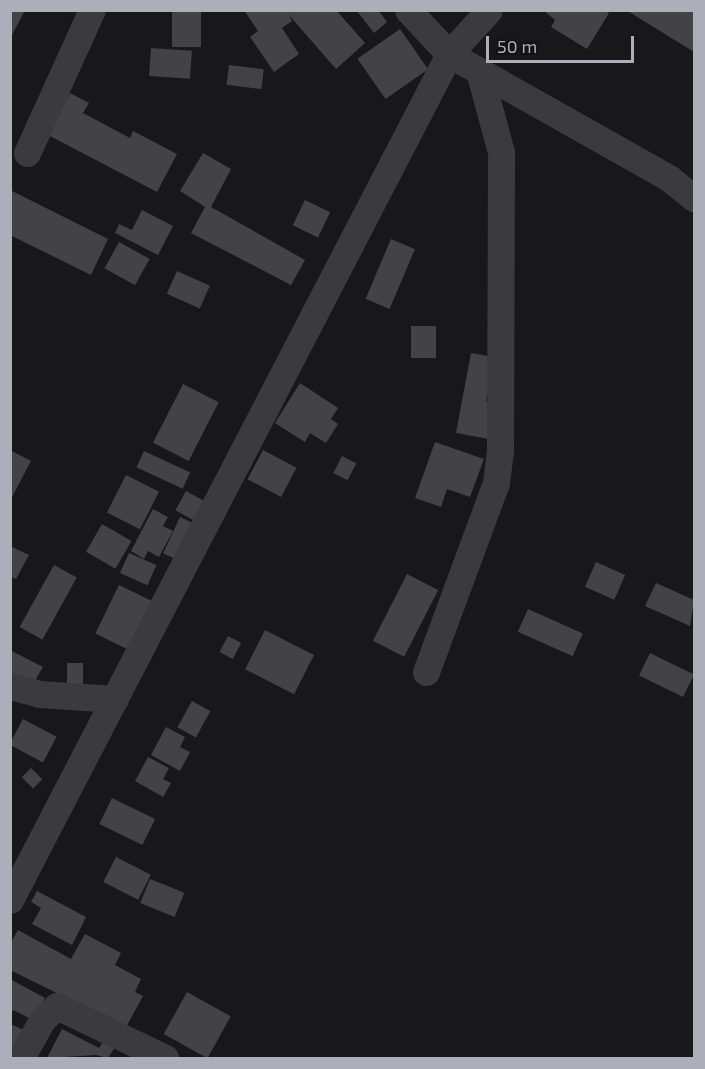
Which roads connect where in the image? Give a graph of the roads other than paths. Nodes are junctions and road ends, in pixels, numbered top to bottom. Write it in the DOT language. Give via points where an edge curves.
graph roads {
  1 [pos="92,10"];
  2 [pos="408,10"];
  3 [pos="489,10"];
  4 [pos="449,54"];
  5 [pos="479,71"];
  6 [pos="27,153"];
  7 [pos="694,198"];
  8 [pos="426,672"];
  9 [pos="10,686"];
  10 [pos="115,699"];
  11 [pos="10,900"];
  12 [pos="21,1059"];
  13 [pos="165,1059"];
  1 -- 6 [label="street"];
  2 -- 4 [label="street"];
  3 -- 4 [label="street"];
  4 -- 5 [label="street"];
  4 -- 10 [label="street"];
  5 -- 7 [label="street" via="669,178"];
  5 -- 8 [label="street" via="501,152 500,452 496,483"];
  9 -- 10 [label="street" via="39,693"];
  10 -- 11 [label="street"];
  12 -- 13 [label="street" via="42,1020 57,1006"];
}
